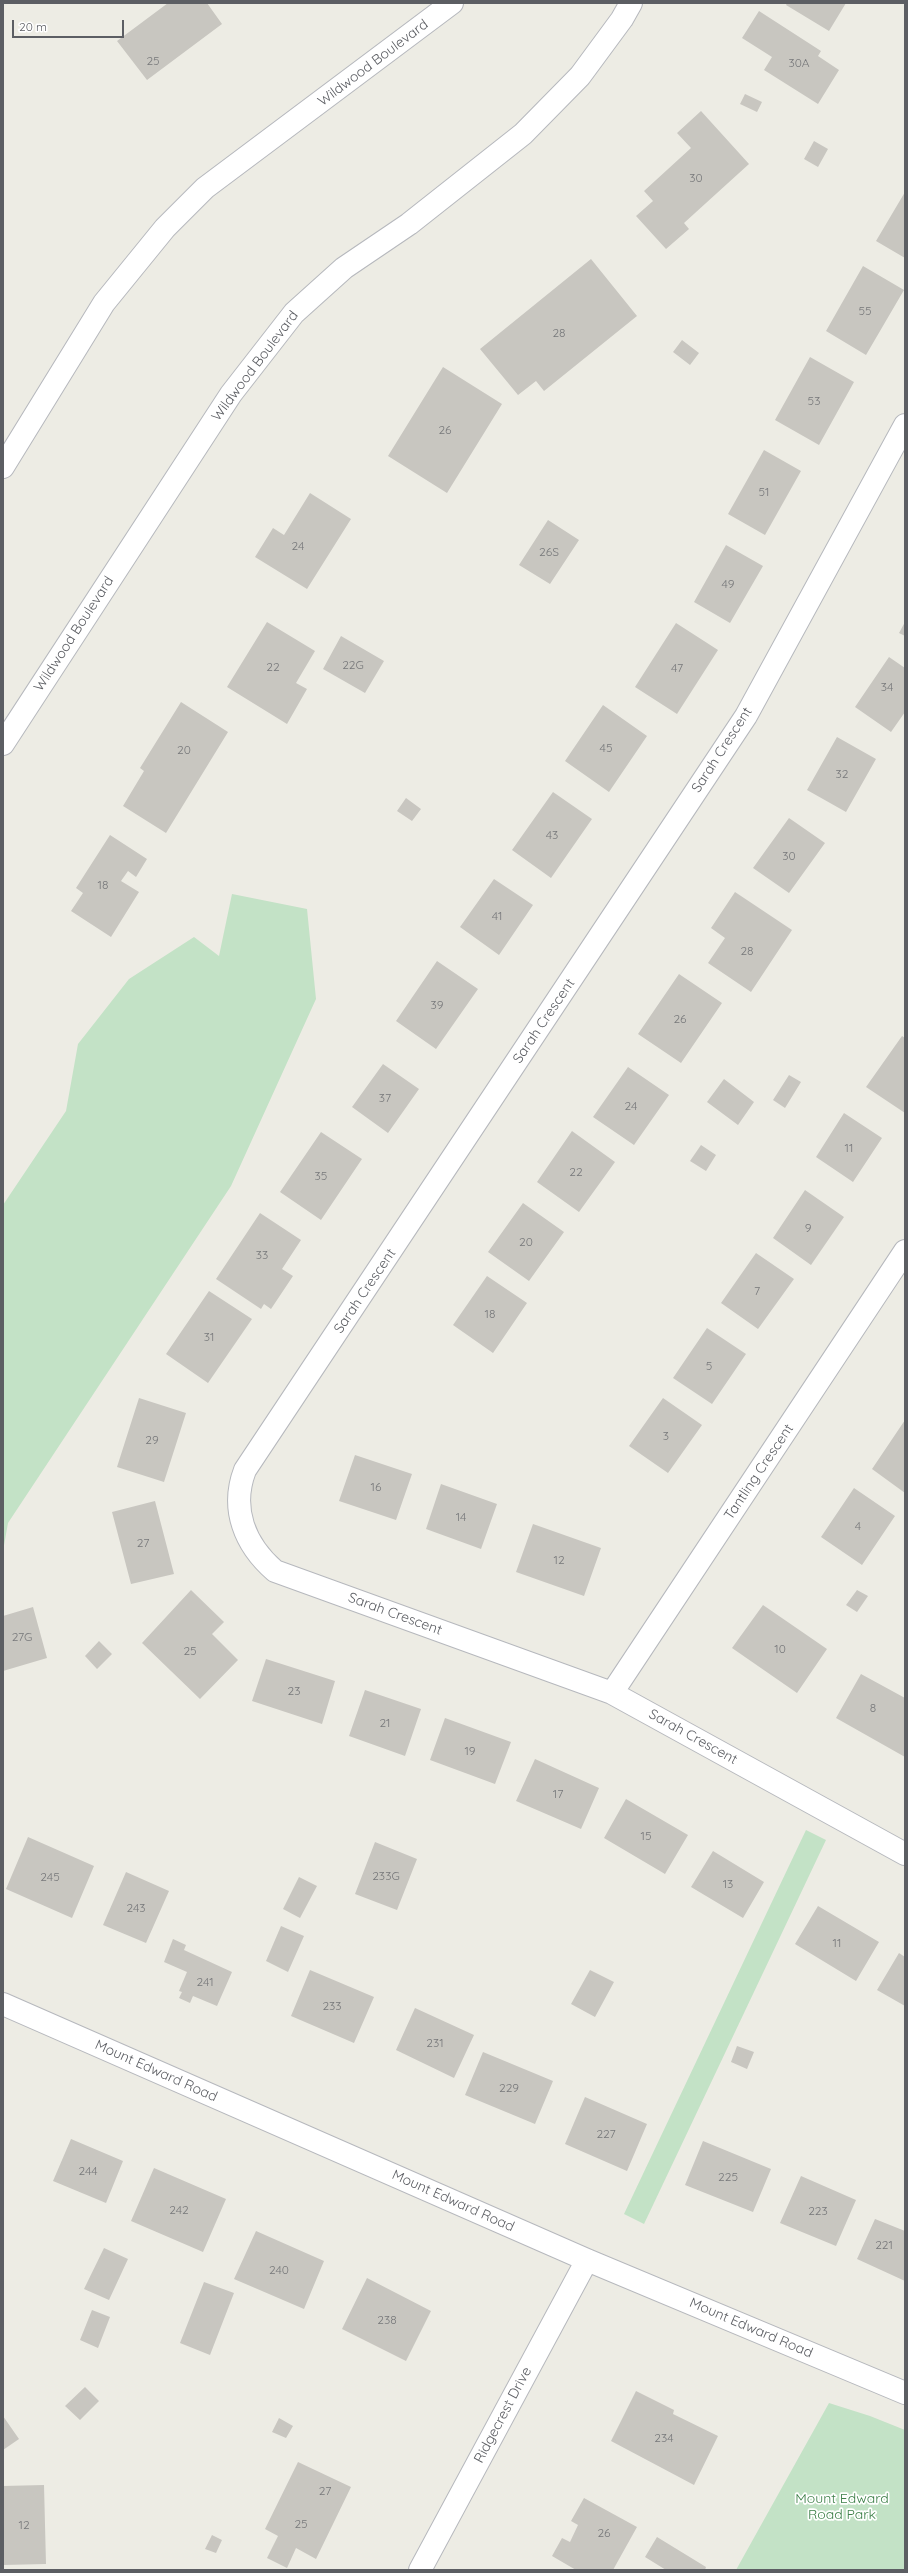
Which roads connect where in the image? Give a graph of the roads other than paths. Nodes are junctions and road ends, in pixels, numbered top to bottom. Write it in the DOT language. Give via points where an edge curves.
graph roads {
  1 [pos="452,3"];
  2 [pos="631,3"];
  3 [pos="905,425"];
  4 [pos="3,467"];
  5 [pos="3,744"];
  6 [pos="905,1251"];
  7 [pos="612,1693"];
  8 [pos="905,1854"];
  9 [pos="3,2004"];
  10 [pos="587,2260"];
  11 [pos="905,2393"];
  12 [pos="420,2570"];
  1 -- 4 [label="street, Wildwood Boulevard" via="205,188 165,228 104,303"];
  2 -- 5 [label="street, Wildwood Boulevard" via="580,76 524,134 408,224 344,268 294,313 231,394"];
  3 -- 7 [label="street, Sarah Crescent" via="746,716 245,1470 239,1485 239,1506 248,1539 259,1557 276,1570"];
  6 -- 7 [label="street, Tantling Crescent"];
  7 -- 8 [label="street, Sarah Crescent"];
  9 -- 10 [label="street, Mount Edward Road"];
  10 -- 11 [label="street, Mount Edward Road"];
  10 -- 12 [label="street, Ridgecrest Drive"];
}
